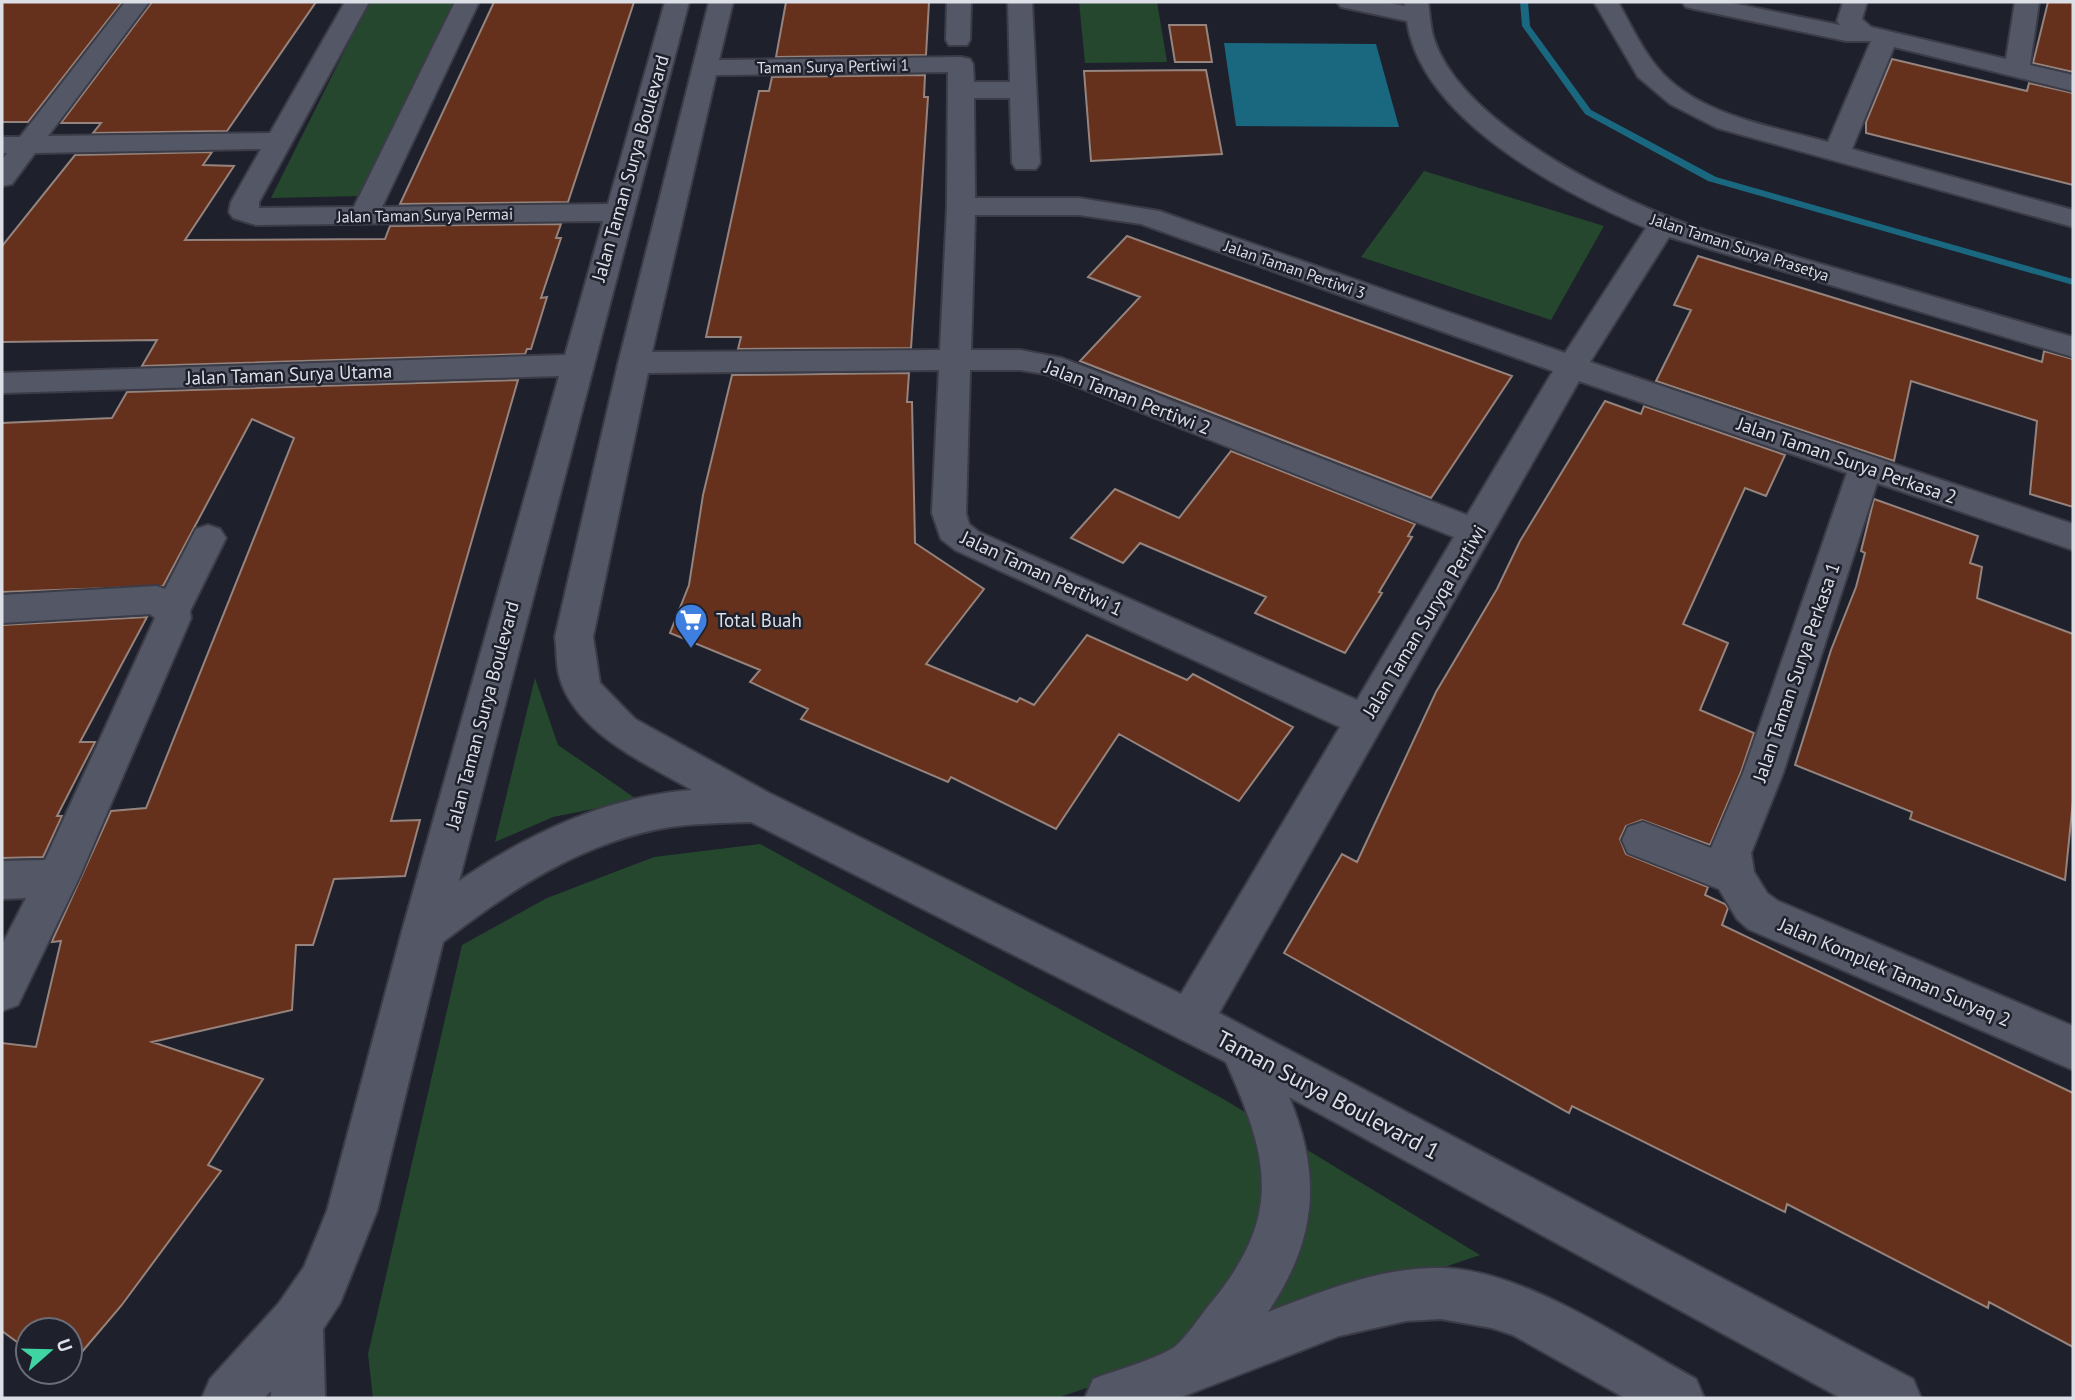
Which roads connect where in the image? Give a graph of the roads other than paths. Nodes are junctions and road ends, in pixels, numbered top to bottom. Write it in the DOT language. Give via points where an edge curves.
graph roads {
  1 [pos="137,2"];
  2 [pos="357,2"];
  3 [pos="467,2"];
  4 [pos="677,2"];
  5 [pos="721,2"];
  6 [pos="958,2"];
  7 [pos="1020,2"];
  8 [pos="1349,2"];
  9 [pos="1606,2"];
  10 [pos="1694,2"];
  11 [pos="1761,2"];
  12 [pos="2027,2"];
  13 [pos="1415,8"];
  14 [pos="1863,23"];
  15 [pos="960,52"];
  16 [pos="706,68"];
  17 [pos="2018,69"];
  18 [pos="2073,83"];
  19 [pos="960,94"];
  20 [pos="1023,94"];
  21 [pos="278,141"];
  22 [pos="2,145"];
  23 [pos="29,146"];
  24 [pos="1836,154"];
  25 [pos="1026,163"];
  26 [pos="2,178"];
  27 [pos="961,207"];
  28 [pos="618,212"];
  29 [pos="364,215"];
  30 [pos="2073,219"];
  31 [pos="1662,225"];
  32 [pos="2073,347"];
  33 [pos="955,361"];
  34 [pos="634,364"];
  35 [pos="576,365"];
  36 [pos="1572,366"];
  37 [pos="2,383"];
  38 [pos="1621,384"];
  39 [pos="1866,467"];
  40 [pos="1476,533"];
  41 [pos="2073,537"];
  42 [pos="208,538"];
  43 [pos="2,609"];
  44 [pos="172,611"];
  45 [pos="1365,721"];
  46 [pos="755,805"];
  47 [pos="1643,839"];
  48 [pos="1734,876"];
  49 [pos="58,878"];
  50 [pos="2,880"];
  51 [pos="424,930"];
  52 [pos="2,990"];
  53 [pos="1190,1021"];
  54 [pos="1242,1047"];
  55 [pos="2073,1048"];
  56 [pos="297,1321"];
  57 [pos="1191,1366"];
  58 [pos="229,1398"];
  59 [pos="298,1398"];
  60 [pos="1112,1398"];
  61 [pos="1677,1398"];
  62 [pos="1894,1398"];
  1 -- 23 [label="street"];
  2 -- 21 [label="street"];
  3 -- 29 [label="street"];
  4 -- 28 [label="street, Jalan Taman Surya Boulevard"];
  5 -- 16 [label="street"];
  6 -- 15 [label="street, Jalan Taman Pertiwi 1"];
  7 -- 20 [label="street"];
  8 -- 13 [label="street"];
  9 -- 24 [label="street" via="1647,72 1679,99 1726,122"];
  10 -- 14 [label="street" via="1846,34"];
  11 -- 14 [label="street"];
  12 -- 17 [label="street"];
  13 -- 31 [label="street, Jalan Taman Surya Prasetya" via="1415,24 1428,60 1512,145 1563,178"];
  14 -- 17 [label="street"];
  14 -- 24 [label="street"];
  15 -- 16 [label="street, Taman Surya Pertiwi 1"];
  15 -- 19 [label="street, Jalan Taman Pertiwi 1"];
  16 -- 34 [label="street"];
  17 -- 18 [label="street"];
  19 -- 20 [label="street"];
  19 -- 27 [label="street, Jalan Taman Pertiwi 1"];
  20 -- 25 [label="street"];
  21 -- 23 [label="street"];
  21 -- 29 [label="street, Jalan Taman Surya Permai" via="239,216"];
  22 -- 23 [label="street"];
  23 -- 26 [label="street"];
  24 -- 30 [label="street"];
  27 -- 33 [label="street, Jalan Taman Pertiwi 1"];
  27 -- 36 [label="street, Jalan Taman Pertiwi 3" via="1069,203 1111,207"];
  28 -- 29 [label="street, Jalan Taman Surya Permai"];
  28 -- 35 [label="street, Jalan Taman Surya Boulevard"];
  31 -- 32 [label="street, Jalan Taman Surya Prasetya"];
  31 -- 36 [label="street, Jalan Taman Suryqa Pertiwi"];
  33 -- 34 [label="street, Jalan Taman Pertiwi 2"];
  33 -- 40 [label="street, Jalan Taman Pertiwi 2" via="1020,360 1051,365"];
  33 -- 45 [label="street, Jalan Taman Pertiwi 1" via="949,513 953,530 967,541"];
  34 -- 46 [label="street" via="574,637 578,676 586,694 621,730"];
  35 -- 37 [label="street, Jalan Taman Surya Utama"];
  35 -- 51 [label="street, Jalan Taman Surya Boulevard"];
  36 -- 38 [label="street, Jalan Taman Pertiwi 3"];
  36 -- 40 [label="street, Jalan Taman Suryqa Pertiwi"];
  38 -- 39 [label="street, Jalan Taman Surya Perkasa 2"];
  39 -- 41 [label="street, Jalan Taman Surya Perkasa 2"];
  39 -- 48 [label="street, Jalan Taman Surya Perkasa 1" via="1763,772 1730,853"];
  40 -- 45 [label="street, Jalan Taman Suryqa Pertiwi"];
  42 -- 44 [label="street"];
  43 -- 44 [label="street" via="157,600"];
  44 -- 49 [label="street" via="173,618"];
  45 -- 53 [label="street, Jalan Taman Suryqa Pertiwi"];
  46 -- 51 [label="street" via="664,811 572,837 499,877"];
  46 -- 53 [label="street, Taman Surya Boulevard 1"];
  47 -- 48 [label="street"];
  48 -- 55 [label="street, Jalan Komplek Taman Suryaq 2" via="1763,915"];
  49 -- 50 [label="street"];
  49 -- 52 [label="street"];
  51 -- 56 [label="street, Jalan Taman Surya Boulevard" via="352,1211 322,1285"];
  53 -- 54 [label="street, Taman Surya Boulevard 1"];
  54 -- 57 [label="street" via="1282,1143 1287,1178 1284,1213 1274,1252 1257,1286 1238,1315"];
  54 -- 62 [label="street, Taman Surya Boulevard 1"];
  56 -- 58 [label="street, Jalan Taman Surya Boulevard"];
  56 -- 59 [label="street"];
  57 -- 60 [label="street"];
  57 -- 61 [label="street" via="1339,1310 1406,1295 1441,1293 1526,1314"];
}
